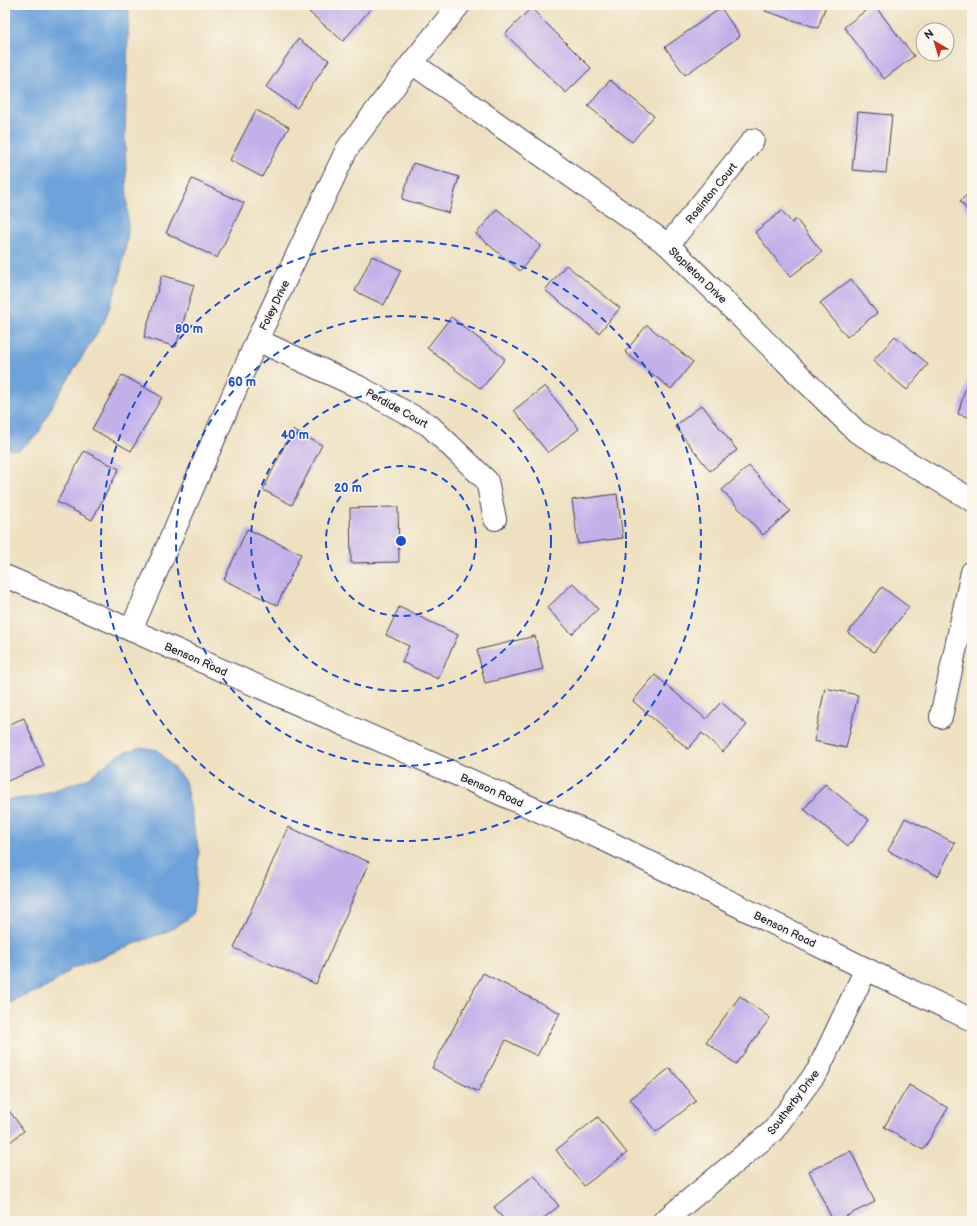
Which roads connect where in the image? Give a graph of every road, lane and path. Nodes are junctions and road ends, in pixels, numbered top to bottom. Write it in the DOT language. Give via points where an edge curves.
graph roads {
  1 [pos="459,5"];
  2 [pos="412,63"];
  3 [pos="753,140"];
  4 [pos="668,245"];
  5 [pos="257,340"];
  6 [pos="972,500"];
  7 [pos="495,519"];
  8 [pos="972,572"];
  9 [pos="5,576"];
  10 [pos="131,630"];
  11 [pos="940,717"];
  12 [pos="866,969"];
  13 [pos="972,1020"];
  14 [pos="664,1221"];
  1 -- 2 [label="street, Foley Drive"];
  2 -- 4 [label="street, Stapleton Drive"];
  2 -- 5 [label="street, Foley Drive" via="346,149"];
  3 -- 4 [label="street, Rosinton Court"];
  4 -- 6 [label="street, Stapleton Drive" via="857,432"];
  5 -- 7 [label="street, Perdide Court" via="359,387 429,425 488,481"];
  5 -- 10 [label="street, Foley Drive"];
  8 -- 11 [label="street"];
  9 -- 10 [label="street, Benson Road"];
  10 -- 12 [label="street, Benson Road" via="609,842"];
  12 -- 13 [label="street, Benson Road"];
  12 -- 14 [label="street, Southerby Drive" via="818,1070 773,1131"];
}
